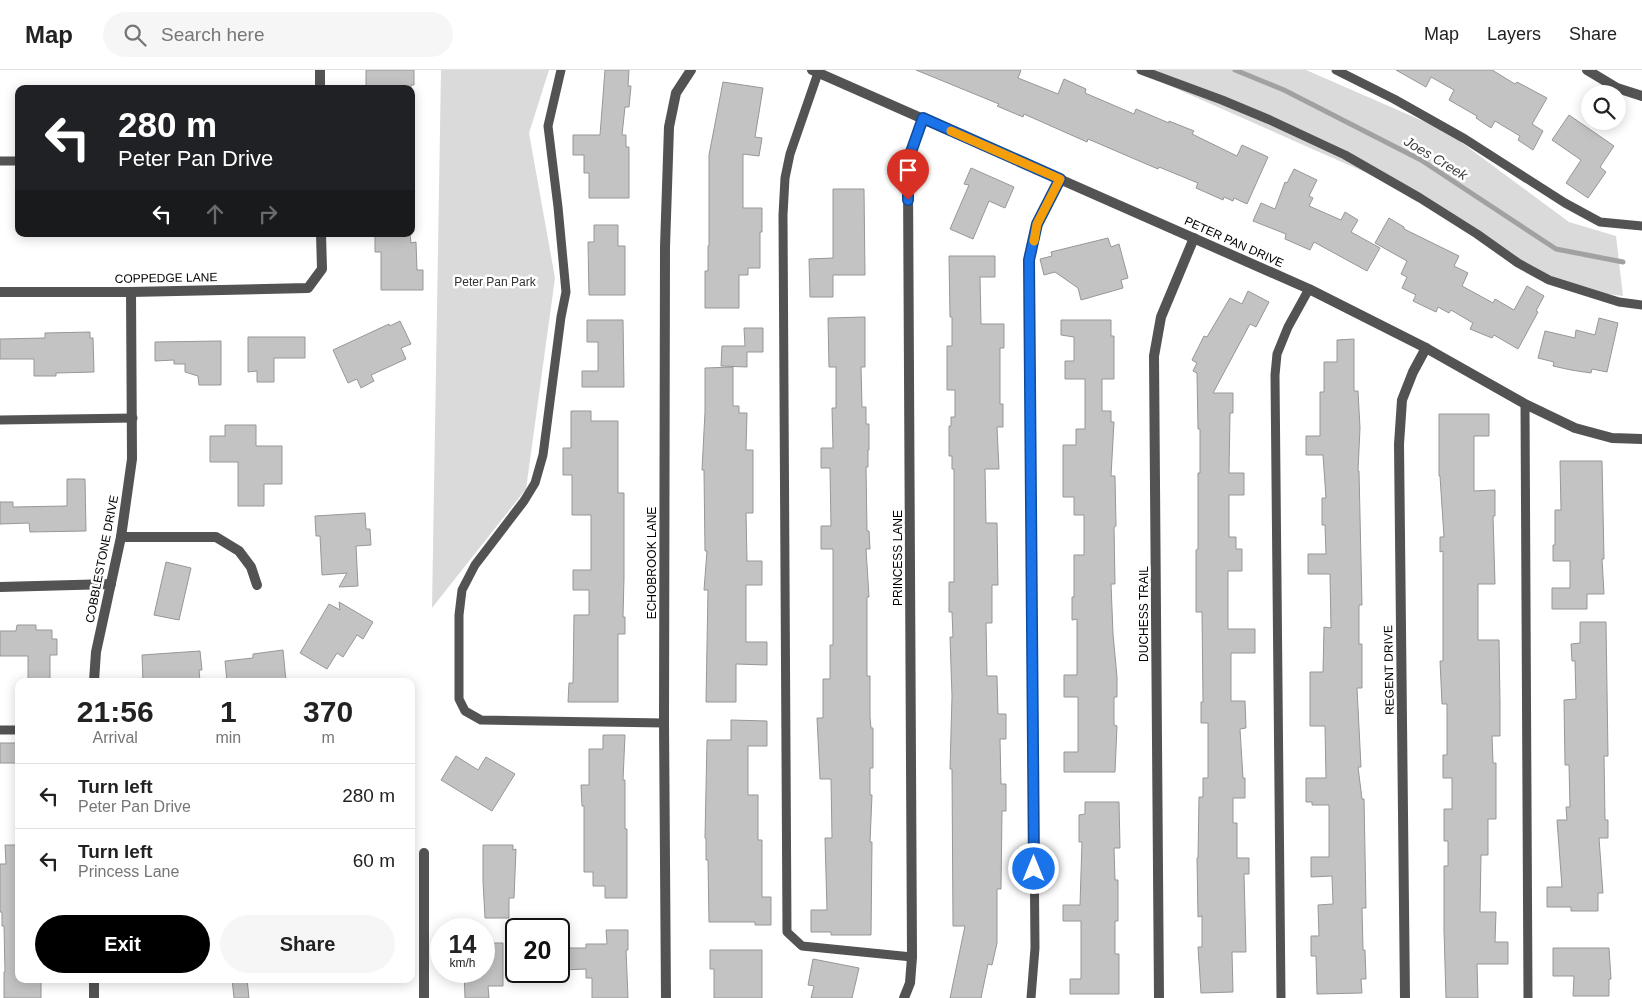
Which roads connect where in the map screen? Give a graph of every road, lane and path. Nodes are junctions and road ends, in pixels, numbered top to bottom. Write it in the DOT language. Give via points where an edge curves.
graph roads {
  1 [pos="320,70"];
  2 [pos="561,70"];
  3 [pos="691,70"];
  4 [pos="1141,70"];
  5 [pos="1336,70"];
  6 [pos="1587,70"];
  7 [pos="815,71"];
  8 [pos="320,85"];
  9 [pos="1642,96"];
  10 [pos="923,118"];
  11 [pos="0,161"];
  12 [pos="15,161"];
  13 [pos="1060,179"];
  14 [pos="1642,226"];
  15 [pos="322,237"];
  16 [pos="1194,238"];
  17 [pos="1309,289"];
  18 [pos="0,292"];
  19 [pos="130,292"];
  20 [pos="1642,305"];
  21 [pos="1426,348"];
  22 [pos="1525,404"];
  23 [pos="133,418"];
  24 [pos="0,420"];
  25 [pos="1642,439"];
  26 [pos="121,537"];
  27 [pos="111,584"];
  28 [pos="257,585"];
  29 [pos="0,587"];
  30 [pos="94,678"];
  31 [pos="664,723"];
  32 [pos="0,730"];
  33 [pos="15,730"];
  34 [pos="424,853"];
  35 [pos="912,957"];
  36 [pos="94,983"];
  37 [pos="94,998"];
  38 [pos="424,998"];
  39 [pos="666,998"];
  40 [pos="904,998"];
  41 [pos="1031,998"];
  42 [pos="1160,998"];
  43 [pos="1281,998"];
  44 [pos="1405,998"];
  45 [pos="1528,998"];
  1 -- 8 [label="street"];
  2 -- 31 [label="lane" via="548,126 566,292 543,455 535,483 475,565 462,590 459,699 465,711 481,720"];
  3 -- 31 [label="street, ECHOBROOK LANE" via="676,93 669,128 665,247"];
  4 -- 20 [label="lane" via="1270,120 1345,155 1420,198 1549,280 1619,302"];
  5 -- 14 [label="lane" via="1465,139 1600,222"];
  6 -- 9 [label="street" via="1617,88"];
  7 -- 10 [label="street, PETER PAN DRIVE"];
  7 -- 35 [label="lane" via="790,154 783,215 787,932 802,946"];
  10 -- 13 [label="street, PETER PAN DRIVE"];
  10 -- 35 [label="street, PRINCESS LANE" via="911,152 908,180"];
  11 -- 12 [label="lane"];
  13 -- 16 [label="street, PETER PAN DRIVE"];
  13 -- 41 [label="lane" via="1037,224 1029,260 1034,938"];
  15 -- 19 [label="street, COPPEDGE LANE" via="322,268 308,288"];
  16 -- 17 [label="street, PETER PAN DRIVE"];
  16 -- 42 [label="street, DUCHESS TRAIL" via="1161,317 1154,356"];
  17 -- 21 [label="street, PETER PAN DRIVE"];
  17 -- 43 [label="lane" via="1277,354 1275,375"];
  18 -- 19 [label="street, COPPEDGE LANE"];
  19 -- 23 [label="street, COBBLESTONE DRIVE"];
  21 -- 22 [label="street, PETER PAN DRIVE"];
  21 -- 44 [label="street, REGENT DRIVE" via="1402,400 1399,444"];
  22 -- 25 [label="street, PETER PAN DRIVE" via="1575,428 1612,438"];
  22 -- 45 [label="lane"];
  23 -- 24 [label="lane"];
  23 -- 26 [label="street, COBBLESTONE DRIVE" via="132,459"];
  26 -- 27 [label="street, COBBLESTONE DRIVE"];
  26 -- 28 [label="street" via="216,537 239,551 251,567"];
  27 -- 29 [label="street"];
  27 -- 30 [label="street, COBBLESTONE DRIVE" via="96,652"];
  31 -- 39 [label="street, ECHOBROOK LANE"];
  32 -- 33 [label="lane"];
  34 -- 38 [label="street"];
  35 -- 40 [label="street, PRINCESS LANE" via="910,983"];
  36 -- 37 [label="street"];
}
